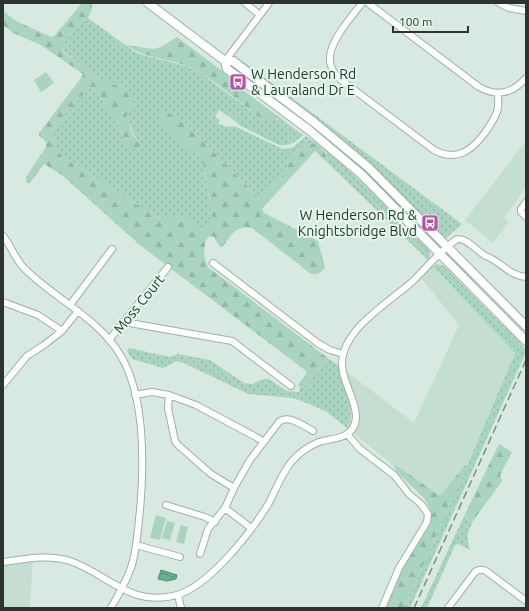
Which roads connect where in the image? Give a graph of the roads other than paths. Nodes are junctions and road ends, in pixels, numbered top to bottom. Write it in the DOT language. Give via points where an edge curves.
graph roads {
  1 [pos="148,3"];
  2 [pos="245,3"];
  3 [pos="269,3"];
  4 [pos="362,3"];
  5 [pos="368,3"];
  6 [pos="499,3"];
  7 [pos="526,11"];
  8 [pos="260,15"];
  9 [pos="225,60"];
  10 [pos="526,78"];
  11 [pos="498,94"];
  12 [pos="526,202"];
  13 [pos="526,217"];
  14 [pos="3,236"];
  15 [pos="448,247"];
  16 [pos="112,249"];
  17 [pos="440,254"];
  18 [pos="213,263"];
  19 [pos="168,267"];
  20 [pos="526,277"];
  21 [pos="3,302"];
  22 [pos="70,305"];
  23 [pos="78,311"];
  24 [pos="124,322"];
  25 [pos="526,326"];
  26 [pos="62,331"];
  27 [pos="109,340"];
  28 [pos="526,341"];
  29 [pos="343,354"];
  30 [pos="3,385"];
  31 [pos="291,386"];
  32 [pos="135,395"];
  33 [pos="169,395"];
  34 [pos="313,430"];
  35 [pos="347,434"];
  36 [pos="264,442"];
  37 [pos="234,488"];
  38 [pos="166,506"];
  39 [pos="225,508"];
  40 [pos="214,522"];
  41 [pos="251,528"];
  42 [pos="136,545"];
  43 [pos="200,554"];
  44 [pos="180,557"];
  45 [pos="3,562"];
  46 [pos="122,589"];
  47 [pos="178,595"];
  48 [pos="526,601"];
  49 [pos="111,608"];
  50 [pos="181,608"];
  51 [pos="382,608"];
  52 [pos="448,608"];
  1 -- 9 [label="main road"];
  2 -- 8 [label="street"];
  3 -- 8 [label="street"];
  4 -- 11 [label="street" via="336,40 330,54 331,66 345,83 440,154 454,156 475,145 493,121 499,103"];
  5 -- 11 [label="street" via="479,87"];
  6 -- 7 [label="street"];
  8 -- 9 [label="street"];
  9 -- 15 [label="main road" via="233,61 342,145 368,167"];
  9 -- 17 [label="main road" via="227,69 309,130 361,174"];
  10 -- 11 [label="street" via="513,89"];
  12 -- 13 [label="street" via="521,209"];
  14 -- 22 [label="street" via="25,270"];
  15 -- 17 [label="street"];
  15 -- 20 [label="street" via="454,240 460,239 509,271"];
  15 -- 25 [label="main road"];
  16 -- 22 [label="street"];
  17 -- 28 [label="main road"];
  17 -- 29 [label="street" via="402,291 365,321"];
  18 -- 29 [label="street" via="319,344"];
  19 -- 24 [label="street, Moss Court"];
  21 -- 26 [label="street" via="38,315"];
  22 -- 23 [label="street"];
  23 -- 26 [label="street"];
  23 -- 27 [label="street" via="95,324"];
  24 -- 27 [label="street, Moss Court"];
  24 -- 31 [label="street" via="232,341"];
  26 -- 30 [label="street" via="26,356"];
  27 -- 32 [label="street" via="129,372"];
  29 -- 35 [label="street" via="343,372 356,415 354,425"];
  32 -- 33 [label="street" via="152,392"];
  32 -- 42 [label="street" via="143,472"];
  33 -- 36 [label="street" via="196,405"];
  33 -- 37 [label="street" via="168,408 175,441 211,474"];
  34 -- 36 [label="street" via="285,419 279,422"];
  35 -- 41 [label="street" via="316,444 298,455 287,468"];
  35 -- 51 [label="street" via="360,449 394,475 428,514 427,522 402,562"];
  36 -- 37 [label="street"];
  37 -- 39 [label="street"];
  38 -- 40 [label="street" via="205,516"];
  39 -- 40 [label="street"];
  39 -- 41 [label="street"];
  40 -- 43 [label="street" via="208,529"];
  41 -- 47 [label="street" via="213,571 197,585"];
  42 -- 44 [label="street"];
  42 -- 46 [label="street"];
  45 -- 46 [label="street" via="42,557 62,559 80,565"];
  46 -- 47 [label="street" via="148,597"];
  46 -- 49 [label="street"];
  47 -- 50 [label="street"];
  48 -- 52 [label="street" via="486,571 479,569"];
}
